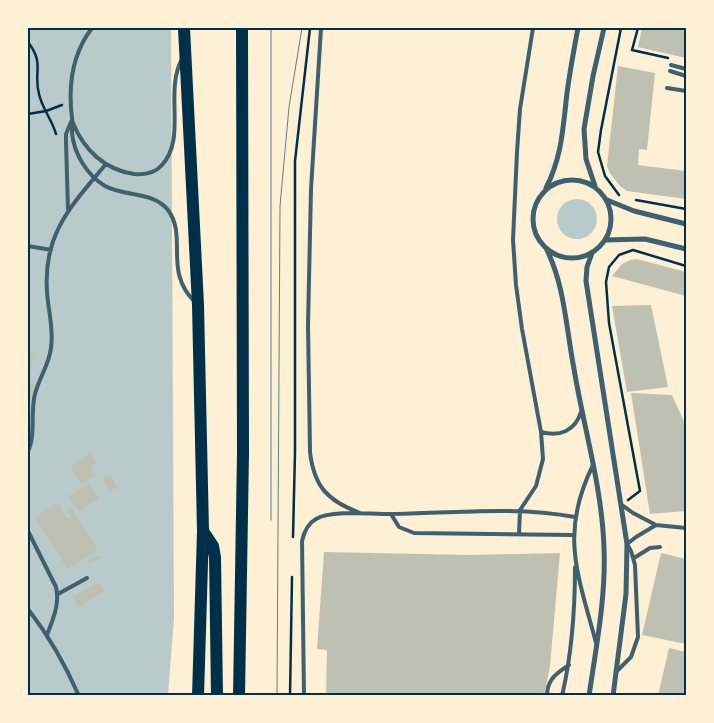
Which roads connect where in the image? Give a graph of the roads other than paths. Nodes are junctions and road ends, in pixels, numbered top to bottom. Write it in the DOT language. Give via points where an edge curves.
graph roads {
  1 [pos="92,28"];
  2 [pos="184,28"];
  3 [pos="242,28"];
  4 [pos="321,28"];
  5 [pos="532,28"];
  6 [pos="578,28"];
  7 [pos="604,28"];
  8 [pos="184,55"];
  9 [pos="671,65"];
  10 [pos="686,69"];
  11 [pos="670,72"];
  12 [pos="686,76"];
  13 [pos="666,88"];
  14 [pos="686,91"];
  15 [pos="73,120"];
  16 [pos="106,164"];
  17 [pos="94,178"];
  18 [pos="596,186"];
  19 [pos="545,190"];
  20 [pos="607,200"];
  21 [pos="68,210"];
  22 [pos="686,224"];
  23 [pos="606,240"];
  24 [pos="28,246"];
  25 [pos="546,248"];
  26 [pos="686,249"];
  27 [pos="51,250"];
  28 [pos="592,253"];
  29 [pos="198,305"];
  30 [pos="581,412"];
  31 [pos="541,432"];
  32 [pos="28,451"];
  33 [pos="594,462"];
  34 [pos="622,505"];
  35 [pos="520,510"];
  36 [pos="360,513"];
  37 [pos="391,514"];
  38 [pos="575,517"];
  39 [pos="656,525"];
  40 [pos="686,528"];
  41 [pos="28,531"];
  42 [pos="203,531"];
  43 [pos="519,534"];
  44 [pos="573,535"];
  45 [pos="627,544"];
  46 [pos="660,547"];
  47 [pos="634,558"];
  48 [pos="575,560"];
  49 [pos="635,564"];
  50 [pos="626,568"];
  51 [pos="87,578"];
  52 [pos="58,594"];
  53 [pos="28,609"];
  54 [pos="47,635"];
  55 [pos="596,644"];
  56 [pos="569,665"];
  57 [pos="616,672"];
  58 [pos="79,696"];
  59 [pos="198,696"];
  60 [pos="217,696"];
  61 [pos="240,696"];
  62 [pos="304,696"];
  63 [pos="547,696"];
  64 [pos="562,696"];
  65 [pos="589,696"];
  66 [pos="613,696"];
  1 -- 15 [label="lane" via="79,50 74,67 70,103"];
  2 -- 8 [label="main road"];
  3 -- 61 [label="main road"];
  4 -- 36 [label="lane" via="311,199 308,324 310,452 312,469 319,485 330,498"];
  5 -- 31 [label="lane" via="520,109 513,240 522,329"];
  6 -- 19 [label="street" via="560,151"];
  7 -- 18 [label="street" via="584,128 586,159"];
  8 -- 16 [label="lane" via="176,75 171,155 154,172 142,175"];
  8 -- 29 [label="main road"];
  9 -- 10 [label="lane"];
  11 -- 12 [label="lane"];
  13 -- 14 [label="lane"];
  15 -- 16 [label="lane" via="85,145"];
  15 -- 17 [label="lane" via="74,146"];
  15 -- 21 [label="lane" via="66,142"];
  16 -- 17 [label="lane"];
  17 -- 21 [label="lane"];
  17 -- 29 [label="lane" via="114,190 149,197 168,210 176,230 180,281 185,293"];
  18 -- 19 [label="street" via="575,179 564,180"];
  18 -- 20 [label="street"];
  19 -- 25 [label="street" via="537,200 533,226"];
  20 -- 22 [label="street" via="634,211"];
  20 -- 23 [label="street" via="611,227"];
  21 -- 27 [label="lane" via="57,229"];
  23 -- 26 [label="street" via="645,239"];
  23 -- 28 [label="street"];
  24 -- 27 [label="lane"];
  25 -- 28 [label="street" via="563,257"];
  25 -- 30 [label="street" via="562,289"];
  27 -- 32 [label="lane" via="46,278 52,321 51,351 35,394"];
  28 -- 34 [label="street" via="586,281"];
  29 -- 42 [label="main road"];
  30 -- 31 [label="lane" via="566,432"];
  30 -- 33 [label="street"];
  31 -- 35 [label="lane" via="540,473 536,486"];
  33 -- 38 [label="lane"];
  33 -- 55 [label="street" via="604,549"];
  34 -- 39 [label="lane"];
  34 -- 45 [label="street"];
  35 -- 37 [label="lane"];
  35 -- 38 [label="lane"];
  35 -- 43 [label="lane"];
  36 -- 37 [label="lane"];
  36 -- 62 [label="lane" via="316,519 304,532"];
  37 -- 43 [label="lane" via="399,527 414,533"];
  38 -- 44 [label="lane"];
  39 -- 40 [label="lane"];
  39 -- 45 [label="lane"];
  41 -- 52 [label="lane"];
  42 -- 59 [label="main road"];
  42 -- 60 [label="main road" via="213,546 215,557"];
  43 -- 44 [label="lane"];
  44 -- 48 [label="lane"];
  45 -- 47 [label="lane"];
  45 -- 50 [label="street"];
  46 -- 47 [label="lane" via="650,548"];
  47 -- 49 [label="lane"];
  48 -- 55 [label="lane"];
  48 -- 56 [label="lane"];
  49 -- 50 [label="lane"];
  49 -- 57 [label="lane" via="638,638 631,657"];
  50 -- 57 [label="street"];
  51 -- 52 [label="lane"];
  52 -- 54 [label="lane"];
  53 -- 54 [label="lane"];
  54 -- 58 [label="lane"];
  55 -- 65 [label="street"];
  56 -- 63 [label="lane" via="553,676"];
  56 -- 64 [label="lane"];
  57 -- 66 [label="street"];
}
